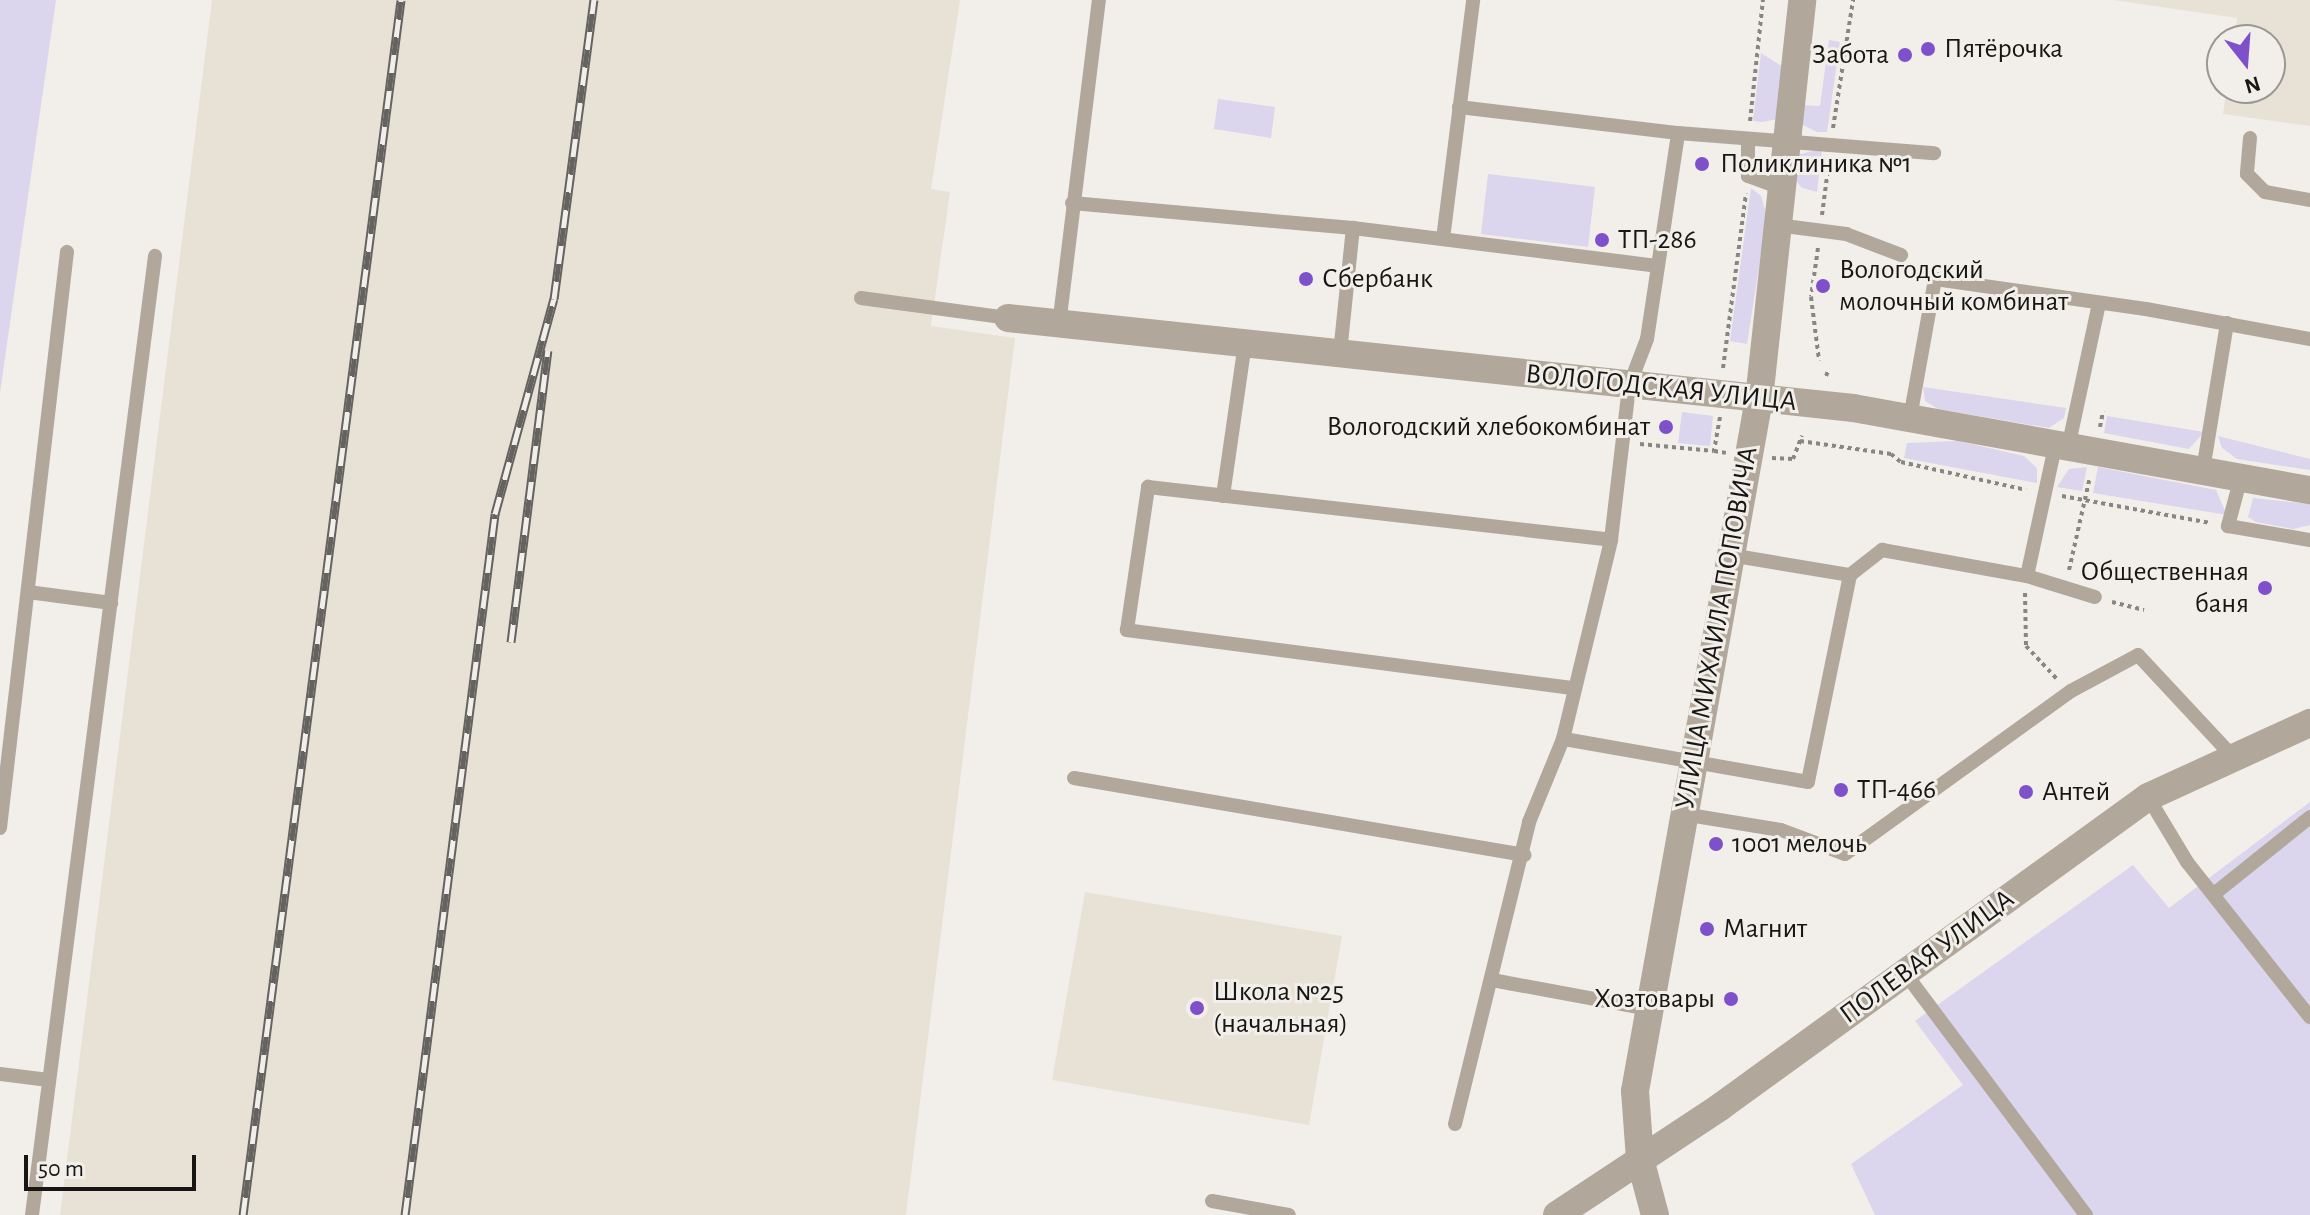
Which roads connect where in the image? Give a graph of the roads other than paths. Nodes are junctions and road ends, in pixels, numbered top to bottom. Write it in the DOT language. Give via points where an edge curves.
graph roads {
  1 [pos="1099,0"];
  2 [pos="1473,0"];
  3 [pos="1802,0"];
  4 [pos="1459,107"];
  5 [pos="1678,133"];
  6 [pos="2250,138"];
  7 [pos="1748,140"];
  8 [pos="1787,143"];
  9 [pos="1934,153"];
  10 [pos="1781,188"];
  11 [pos="2310,200"];
  12 [pos="1072,203"];
  13 [pos="1777,225"];
  14 [pos="1353,228"];
  15 [pos="1443,239"];
  16 [pos="67,252"];
  17 [pos="1901,255"];
  18 [pos="155,256"];
  19 [pos="1657,266"];
  20 [pos="861,298"];
  21 [pos="2099,304"];
  22 [pos="1008,318"];
  23 [pos="2227,323"];
  24 [pos="1059,325"];
  25 [pos="2310,339"];
  26 [pos="1245,344"];
  27 [pos="1340,353"];
  28 [pos="1629,386"];
  29 [pos="1759,399"];
  30 [pos="1910,418"];
  31 [pos="2061,447"];
  32 [pos="2203,470"];
  33 [pos="2241,477"];
  34 [pos="2310,490"];
  35 [pos="1223,496"];
  36 [pos="1611,540"];
  37 [pos="2310,540"];
  38 [pos="1730,555"];
  39 [pos="1850,575"];
  40 [pos="2027,576"];
  41 [pos="28,592"];
  42 [pos="2095,597"];
  43 [pos="111,603"];
  44 [pos="1572,688"];
  45 [pos="2310,723"];
  46 [pos="1563,739"];
  47 [pos="2235,759"];
  48 [pos="1692,761"];
  49 [pos="1074,778"];
  50 [pos="2148,797"];
  51 [pos="1683,814"];
  52 [pos="2310,817"];
  53 [pos="0,828"];
  54 [pos="1524,855"];
  55 [pos="2214,894"];
  56 [pos="1905,973"];
  57 [pos="1492,980"];
  58 [pos="1649,1009"];
  59 [pos="2310,1017"];
  60 [pos="0,1074"];
  61 [pos="49,1080"];
  62 [pos="1455,1124"];
  63 [pos="1640,1159"];
  64 [pos="1212,1201"];
  65 [pos="32,1215"];
  66 [pos="1289,1215"];
  67 [pos="1557,1215"];
  68 [pos="1655,1215"];
  69 [pos="2086,1215"];
  1 -- 12 [label="lane"];
  2 -- 4 [label="lane"];
  3 -- 8 [label="street, УЛИЦА МИХАИЛА ПОПОВИЧА"];
  4 -- 5 [label="lane"];
  4 -- 15 [label="lane"];
  5 -- 7 [label="lane"];
  5 -- 19 [label="lane"];
  6 -- 11 [label="lane" via="2247,174 2265,192"];
  7 -- 8 [label="lane"];
  7 -- 10 [label="lane" via="1748,176"];
  8 -- 9 [label="lane"];
  8 -- 10 [label="street, УЛИЦА МИХАИЛА ПОПОВИЧА"];
  10 -- 13 [label="street, УЛИЦА МИХАИЛА ПОПОВИЧА"];
  12 -- 14 [label="lane"];
  12 -- 24 [label="lane"];
  13 -- 17 [label="lane" via="1820,229"];
  13 -- 29 [label="street, УЛИЦА МИХАИЛА ПОПОВИЧА"];
  14 -- 15 [label="lane"];
  14 -- 27 [label="lane"];
  15 -- 19 [label="lane"];
  16 -- 41 [label="lane"];
  18 -- 43 [label="lane"];
  19 -- 28 [label="lane" via="1647,339"];
  20 -- 22 [label="lane"];
  21 -- 23 [label="lane"];
  21 -- 30 [label="lane" via="1935,279"];
  21 -- 31 [label="lane"];
  22 -- 24 [label="street, ВОЛОГОДСКАЯ УЛИЦА"];
  23 -- 25 [label="lane"];
  23 -- 32 [label="lane"];
  24 -- 26 [label="street, ВОЛОГОДСКАЯ УЛИЦА"];
  26 -- 27 [label="street, ВОЛОГОДСКАЯ УЛИЦА"];
  26 -- 35 [label="lane"];
  27 -- 28 [label="street, ВОЛОГОДСКАЯ УЛИЦА"];
  28 -- 29 [label="street, ВОЛОГОДСКАЯ УЛИЦА"];
  28 -- 36 [label="lane"];
  29 -- 30 [label="street, ВОЛОГОДСКАЯ УЛИЦА"];
  29 -- 38 [label="street, УЛИЦА МИХАИЛА ПОПОВИЧА"];
  30 -- 31 [label="street, ВОЛОГОДСКАЯ УЛИЦА"];
  31 -- 32 [label="street, ВОЛОГОДСКАЯ УЛИЦА"];
  31 -- 40 [label="lane"];
  32 -- 33 [label="street, ВОЛОГОДСКАЯ УЛИЦА"];
  33 -- 34 [label="street, ВОЛОГОДСКАЯ УЛИЦА"];
  33 -- 37 [label="lane" via="2228,526"];
  35 -- 36 [label="lane"];
  35 -- 44 [label="lane" via="1148,487 1127,630"];
  36 -- 44 [label="lane"];
  38 -- 39 [label="lane"];
  38 -- 48 [label="street, УЛИЦА МИХАИЛА ПОПОВИЧА"];
  39 -- 40 [label="lane" via="1882,550"];
  39 -- 48 [label="lane" via="1808,782"];
  40 -- 42 [label="lane"];
  41 -- 43 [label="lane"];
  41 -- 53 [label="lane"];
  43 -- 61 [label="lane"];
  44 -- 46 [label="lane"];
  45 -- 47 [label="street, ПОЛЕВАЯ УЛИЦА"];
  46 -- 48 [label="lane"];
  46 -- 54 [label="lane" via="1529,822"];
  47 -- 50 [label="street, ПОЛЕВАЯ УЛИЦА"];
  47 -- 51 [label="lane" via="2138,655 2071,691 1845,854 1781,830"];
  48 -- 51 [label="street, УЛИЦА МИХАИЛА ПОПОВИЧА"];
  49 -- 54 [label="lane"];
  50 -- 55 [label="lane"];
  50 -- 56 [label="street, ПОЛЕВАЯ УЛИЦА"];
  51 -- 58 [label="street, УЛИЦА МИХАИЛА ПОПОВИЧА"];
  52 -- 55 [label="lane"];
  54 -- 57 [label="lane"];
  55 -- 59 [label="lane"];
  56 -- 63 [label="street, ПОЛЕВАЯ УЛИЦА"];
  56 -- 69 [label="lane"];
  57 -- 58 [label="lane"];
  57 -- 62 [label="lane"];
  58 -- 63 [label="street, УЛИЦА МИХАИЛА ПОПОВИЧА" via="1635,1091"];
  60 -- 61 [label="lane"];
  61 -- 65 [label="lane"];
  63 -- 67 [label="street, ПОЛЕВАЯ УЛИЦА"];
  63 -- 68 [label="street, УЛИЦА МИХАИЛА ПОПОВИЧА"];
  64 -- 66 [label="lane"];
}
